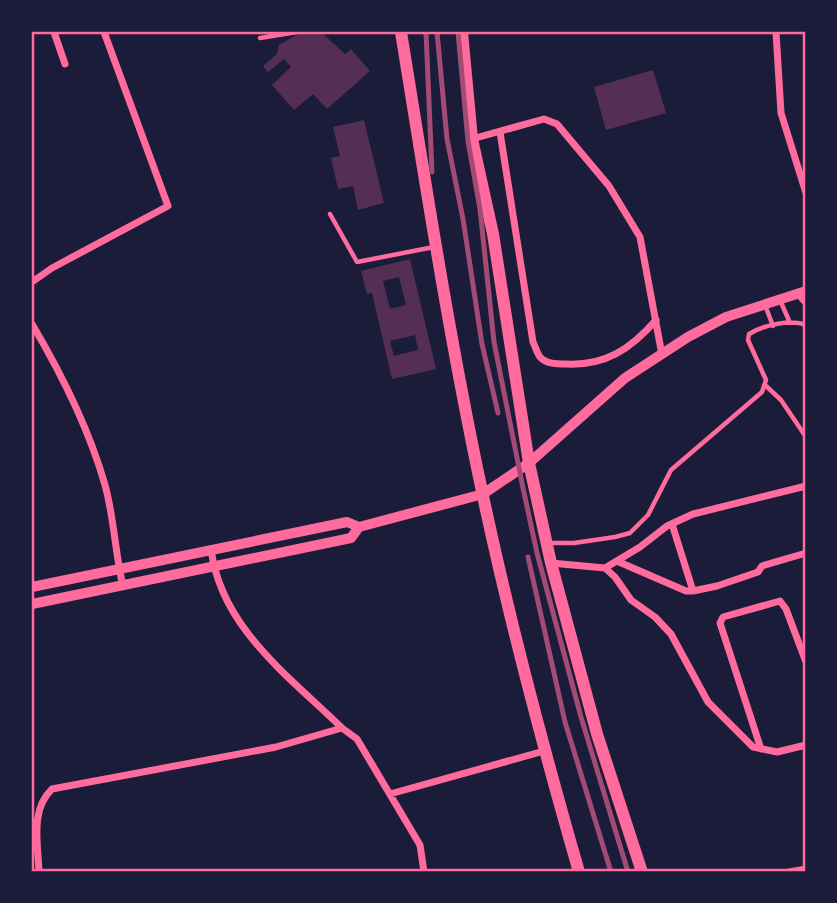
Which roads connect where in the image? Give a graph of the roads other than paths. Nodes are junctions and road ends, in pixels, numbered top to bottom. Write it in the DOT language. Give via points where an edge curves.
graph roads {
  1 [pos="54,32"];
  2 [pos="104,32"];
  3 [pos="297,32"];
  4 [pos="401,32"];
  5 [pos="462,32"];
  6 [pos="776,32"];
  7 [pos="260,38"];
  8 [pos="65,64"];
  9 [pos="500,132"];
  10 [pos="472,139"];
  11 [pos="806,193"];
  12 [pos="330,214"];
  13 [pos="435,247"];
  14 [pos="32,282"];
  15 [pos="802,292"];
  16 [pos="779,299"];
  17 [pos="806,303"];
  18 [pos="764,304"];
  19 [pos="656,320"];
  20 [pos="790,323"];
  21 [pos="32,324"];
  22 [pos="806,325"];
  23 [pos="773,326"];
  24 [pos="662,355"];
  25 [pos="765,385"];
  26 [pos="806,436"];
  27 [pos="529,463"];
  28 [pos="806,486"];
  29 [pos="483,494"];
  30 [pos="673,524"];
  31 [pos="359,527"];
  32 [pos="547,543"];
  33 [pos="211,549"];
  34 [pos="806,553"];
  35 [pos="619,562"];
  36 [pos="551,563"];
  37 [pos="213,567"];
  38 [pos="605,568"];
  39 [pos="119,570"];
  40 [pos="123,586"];
  41 [pos="32,587"];
  42 [pos="693,591"];
  43 [pos="32,604"];
  44 [pos="806,662"];
  45 [pos="342,728"];
  46 [pos="806,745"];
  47 [pos="761,749"];
  48 [pos="544,751"];
  49 [pos="390,794"];
  50 [pos="806,869"];
  51 [pos="39,872"];
  52 [pos="424,872"];
  53 [pos="579,872"];
  54 [pos="642,872"];
  55 [pos="789,872"];
  1 -- 8 [label="street"];
  2 -- 14 [label="street" via="168,206"];
  3 -- 7 [label="lane"];
  4 -- 13 [label="main road"];
  5 -- 10 [label="main road"];
  6 -- 11 [label="street" via="780,113"];
  9 -- 10 [label="street"];
  9 -- 19 [label="street" via="544,119 557,124 609,186 640,237"];
  9 -- 19 [label="street" via="533,342 541,358 585,365 607,360 642,337"];
  10 -- 27 [label="main road" via="493,234"];
  12 -- 13 [label="lane" via="358,262"];
  13 -- 29 [label="main road"];
  15 -- 16 [label="street"];
  15 -- 17 [label="street"];
  16 -- 18 [label="street"];
  16 -- 20 [label="lane"];
  18 -- 23 [label="lane"];
  18 -- 24 [label="street" via="726,317"];
  19 -- 24 [label="street"];
  20 -- 22 [label="lane"];
  20 -- 23 [label="lane"];
  21 -- 39 [label="street" via="73,401 105,486"];
  23 -- 25 [label="lane" via="756,329 748,341"];
  24 -- 27 [label="street" via="625,379"];
  25 -- 26 [label="lane"];
  25 -- 32 [label="lane" via="671,470 648,515 630,533"];
  27 -- 29 [label="street"];
  27 -- 32 [label="main road"];
  28 -- 30 [label="street" via="693,514"];
  29 -- 31 [label="street"];
  29 -- 48 [label="main road"];
  30 -- 35 [label="street"];
  30 -- 42 [label="street"];
  31 -- 33 [label="street" via="347,522"];
  31 -- 37 [label="street" via="351,538"];
  32 -- 36 [label="main road"];
  33 -- 37 [label="street"];
  33 -- 39 [label="street"];
  34 -- 42 [label="street"];
  35 -- 38 [label="street"];
  35 -- 42 [label="street"];
  36 -- 38 [label="street"];
  36 -- 54 [label="main road" via="597,734"];
  37 -- 40 [label="street"];
  37 -- 45 [label="street" via="227,602 253,642"];
  38 -- 47 [label="street" via="631,600 671,634 708,702 753,747"];
  39 -- 40 [label="street"];
  39 -- 41 [label="street"];
  40 -- 43 [label="street"];
  44 -- 47 [label="street" via="780,601 723,617 720,623"];
  45 -- 49 [label="street" via="357,739"];
  45 -- 51 [label="street" via="276,747 52,789 37,812"];
  46 -- 47 [label="street" via="777,752"];
  48 -- 49 [label="street"];
  48 -- 53 [label="main road"];
  49 -- 52 [label="street" via="420,845"];
  50 -- 55 [label="street"];
}
